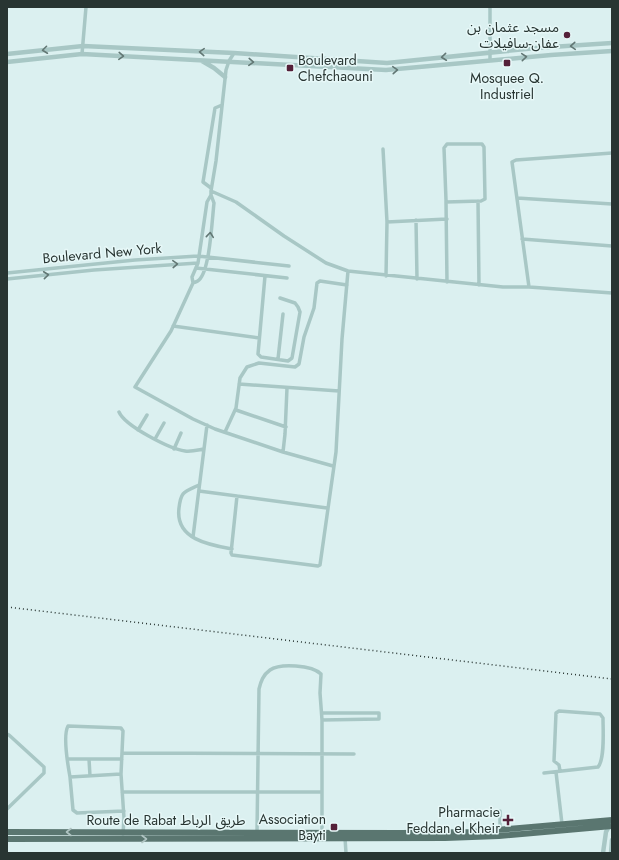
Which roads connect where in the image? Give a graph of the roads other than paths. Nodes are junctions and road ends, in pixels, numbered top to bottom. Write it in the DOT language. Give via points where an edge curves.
graph roads {
  1 [pos="86,7"];
  2 [pos="490,7"];
  3 [pos="612,43"];
  4 [pos="83,46"];
  5 [pos="154,49"];
  6 [pos="612,51"];
  7 [pos="489,52"];
  8 [pos="234,53"];
  9 [pos="7,54"];
  10 [pos="82,54"];
  11 [pos="154,58"];
  12 [pos="201,60"];
  13 [pos="490,60"];
  14 [pos="229,61"];
  15 [pos="7,62"];
  16 [pos="225,78"];
  17 [pos="222,105"];
  18 [pos="383,149"];
  19 [pos="612,153"];
  20 [pos="211,189"];
  21 [pos="211,195"];
  22 [pos="517,198"];
  23 [pos="478,201"];
  24 [pos="446,202"];
  25 [pos="612,204"];
  26 [pos="447,219"];
  27 [pos="416,220"];
  28 [pos="387,222"];
  29 [pos="522,239"];
  30 [pos="612,246"];
  31 [pos="198,256"];
  32 [pos="208,256"];
  33 [pos="135,260"];
  34 [pos="198,263"];
  35 [pos="94,264"];
  36 [pos="135,266"];
  37 [pos="289,266"];
  38 [pos="196,268"];
  39 [pos="205,269"];
  40 [pos="94,270"];
  41 [pos="348,271"];
  42 [pos="14,272"];
  43 [pos="7,273"];
  44 [pos="265,276"];
  45 [pos="386,276"];
  46 [pos="16,278"];
  47 [pos="287,278"];
  48 [pos="7,279"];
  49 [pos="417,279"];
  50 [pos="447,282"];
  51 [pos="193,283"];
  52 [pos="347,285"];
  53 [pos="479,285"];
  54 [pos="529,287"];
  55 [pos="612,293"];
  56 [pos="280,298"];
  57 [pos="283,314"];
  58 [pos="173,326"];
  59 [pos="259,338"];
  60 [pos="278,359"];
  61 [pos="239,384"];
  62 [pos="287,388"];
  63 [pos="339,391"];
  64 [pos="236,410"];
  65 [pos="119,412"];
  66 [pos="147,415"];
  67 [pos="164,423"];
  68 [pos="207,425"];
  69 [pos="286,427"];
  70 [pos="138,430"];
  71 [pos="225,432"];
  72 [pos="181,433"];
  73 [pos="155,439"];
  74 [pos="174,449"];
  75 [pos="204,449"];
  76 [pos="283,452"];
  77 [pos="333,466"];
  78 [pos="199,485"];
  79 [pos="199,491"];
  80 [pos="237,496"];
  81 [pos="328,508"];
  82 [pos="193,537"];
  83 [pos="232,549"];
  84 [pos="322,713"];
  85 [pos="354,713"];
  86 [pos="354,719"];
  87 [pos="322,720"];
  88 [pos="7,734"];
  89 [pos="122,753"];
  90 [pos="257,754"];
  91 [pos="322,754"];
  92 [pos="354,754"];
  93 [pos="67,759"];
  94 [pos="89,759"];
  95 [pos="122,759"];
  96 [pos="558,771"];
  97 [pos="544,773"];
  98 [pos="121,774"];
  99 [pos="90,776"];
  100 [pos="70,777"];
  101 [pos="122,792"];
  102 [pos="321,792"];
  103 [pos="257,793"];
  104 [pos="7,809"];
  105 [pos="124,811"];
  106 [pos="500,811"];
  107 [pos="611,822"];
  108 [pos="562,824"];
  109 [pos="500,830"];
  110 [pos="7,832"];
  111 [pos="123,832"];
  112 [pos="257,832"];
  113 [pos="322,832"];
  114 [pos="345,836"];
  115 [pos="7,839"];
  116 [pos="123,839"];
  117 [pos="612,840"];
  118 [pos="346,853"];
  119 [pos="603,853"];
  120 [pos="610,853"];
  1 -- 4 [label="street"];
  2 -- 7 [label="street"];
  3 -- 7 [label="street, one-way"];
  4 -- 5 [label="street"];
  4 -- 9 [label="street, one-way"];
  4 -- 10 [label="street"];
  8 -- 5 [label="street, one-way"];
  5 -- 11 [label="street"];
  13 -- 6 [label="street, one-way"];
  7 -- 8 [label="street, one-way" via="387,63"];
  7 -- 13 [label="street"];
  8 -- 14 [label="street"];
  10 -- 11 [label="street, one-way"];
  10 -- 15 [label="street"];
  11 -- 12 [label="street"];
  12 -- 14 [label="street"];
  12 -- 16 [label="street"];
  14 -- 13 [label="street, one-way" via="386,70"];
  14 -- 16 [label="street"];
  16 -- 17 [label="street"];
  17 -- 20 [label="street"];
  17 -- 20 [label="street" via="215,108 203,182"];
  18 -- 28 [label="street"];
  19 -- 22 [label="street" via="516,160 512,162"];
  20 -- 21 [label="street"];
  20 -- 41 [label="street" via="236,202 326,263"];
  21 -- 31 [label="street" via="207,202"];
  32 -- 21 [label="street, one-way" via="214,203"];
  22 -- 25 [label="street"];
  22 -- 29 [label="street"];
  23 -- 24 [label="street"];
  23 -- 24 [label="street" via="485,197 484,146 481,143 447,144 444,148"];
  23 -- 53 [label="street"];
  24 -- 26 [label="street"];
  26 -- 27 [label="street"];
  26 -- 50 [label="street"];
  27 -- 28 [label="street"];
  27 -- 49 [label="street"];
  28 -- 45 [label="street"];
  29 -- 30 [label="street"];
  29 -- 54 [label="street"];
  31 -- 32 [label="street, Boulevard New York"];
  31 -- 33 [label="street, Boulevard New York"];
  31 -- 34 [label="street"];
  32 -- 37 [label="street, Boulevard New York"];
  32 -- 39 [label="street"];
  33 -- 35 [label="street, Boulevard New York"];
  33 -- 36 [label="street"];
  36 -- 34 [label="street, Boulevard New York, one-way"];
  34 -- 38 [label="street"];
  35 -- 40 [label="street"];
  35 -- 42 [label="street, Boulevard New York"];
  36 -- 40 [label="street, Boulevard New York"];
  38 -- 39 [label="street"];
  38 -- 51 [label="street" via="192,277"];
  39 -- 44 [label="street"];
  39 -- 51 [label="street" via="199,280"];
  46 -- 40 [label="street, Boulevard New York, one-way"];
  41 -- 45 [label="street"];
  41 -- 52 [label="street"];
  42 -- 43 [label="street, Boulevard New York"];
  42 -- 46 [label="street"];
  44 -- 47 [label="street"];
  44 -- 59 [label="street"];
  45 -- 49 [label="street"];
  46 -- 48 [label="street, Boulevard New York"];
  49 -- 50 [label="street"];
  50 -- 53 [label="street"];
  51 -- 58 [label="street"];
  52 -- 61 [label="street" via="320,281 317,283 314,308 298,366 253,364 243,372"];
  52 -- 63 [label="street"];
  53 -- 54 [label="street"];
  54 -- 55 [label="street"];
  56 -- 60 [label="street" via="295,303 300,312 292,358 288,361"];
  57 -- 60 [label="street"];
  58 -- 59 [label="street"];
  58 -- 68 [label="street" via="135,387"];
  59 -- 60 [label="street" via="258,355"];
  61 -- 62 [label="street"];
  61 -- 64 [label="street"];
  62 -- 63 [label="street"];
  62 -- 69 [label="street"];
  63 -- 77 [label="street"];
  64 -- 69 [label="street"];
  64 -- 71 [label="street"];
  65 -- 70 [label="street" via="126,422"];
  66 -- 70 [label="street"];
  67 -- 73 [label="street"];
  68 -- 71 [label="street"];
  68 -- 75 [label="street"];
  69 -- 76 [label="street"];
  70 -- 73 [label="street"];
  71 -- 76 [label="street"];
  72 -- 74 [label="street"];
  73 -- 74 [label="street"];
  74 -- 75 [label="street"];
  75 -- 78 [label="street"];
  76 -- 77 [label="street"];
  77 -- 81 [label="street"];
  78 -- 79 [label="street"];
  78 -- 82 [label="street" via="183,493 180,498 179,521"];
  79 -- 80 [label="street"];
  79 -- 82 [label="street"];
  80 -- 81 [label="street"];
  80 -- 83 [label="street"];
  81 -- 83 [label="street" via="320,565 234,556"];
  82 -- 83 [label="street" via="210,546"];
  84 -- 85 [label="street"];
  84 -- 87 [label="street"];
  84 -- 90 [label="street" via="321,674 318,671 307,667 280,666 268,671 258,689"];
  85 -- 86 [label="street"];
  85 -- 86 [label="street" via="379,713 379,719"];
  86 -- 87 [label="street"];
  87 -- 91 [label="street"];
  88 -- 104 [label="street" via="44,767 44,773"];
  89 -- 90 [label="street"];
  89 -- 93 [label="street" via="121,728 70,726 66,730"];
  89 -- 95 [label="street"];
  90 -- 91 [label="street"];
  90 -- 103 [label="street"];
  91 -- 92 [label="street"];
  91 -- 102 [label="street"];
  93 -- 94 [label="street"];
  93 -- 100 [label="street"];
  94 -- 95 [label="street"];
  94 -- 99 [label="street"];
  95 -- 98 [label="street"];
  96 -- 96 [label="street" via="600,765 603,718 600,714 559,711 556,713 554,761 559,766"];
  96 -- 97 [label="street"];
  96 -- 108 [label="street"];
  98 -- 99 [label="street"];
  98 -- 101 [label="street"];
  99 -- 100 [label="street"];
  100 -- 105 [label="street" via="74,812"];
  101 -- 103 [label="street"];
  101 -- 105 [label="street"];
  102 -- 103 [label="street"];
  102 -- 113 [label="street"];
  103 -- 112 [label="street"];
  105 -- 111 [label="street"];
  106 -- 109 [label="street"];
  107 -- 108 [label="main road, Route de Rabat طريق الرباط"];
  107 -- 114 [label="main road, Route de Rabat طريق الرباط" via="474,837"];
  107 -- 119 [label="street"];
  108 -- 109 [label="main road, Route de Rabat طريق الرباط"];
  109 -- 114 [label="main road, Route de Rabat طريق الرباط"];
  111 -- 110 [label="main road, Route de Rabat طريق الرباط, one-way"];
  111 -- 112 [label="main road, Route de Rabat طريق الرباط"];
  111 -- 116 [label="street"];
  112 -- 113 [label="main road, Route de Rabat طريق الرباط"];
  113 -- 114 [label="main road, Route de Rabat طريق الرباط"];
  116 -- 114 [label="main road, Route de Rabat طريق الرباط, one-way"];
  114 -- 118 [label="street"];
  115 -- 116 [label="main road, Route de Rabat طريق الرباط"];
  117 -- 120 [label="street"];
}
